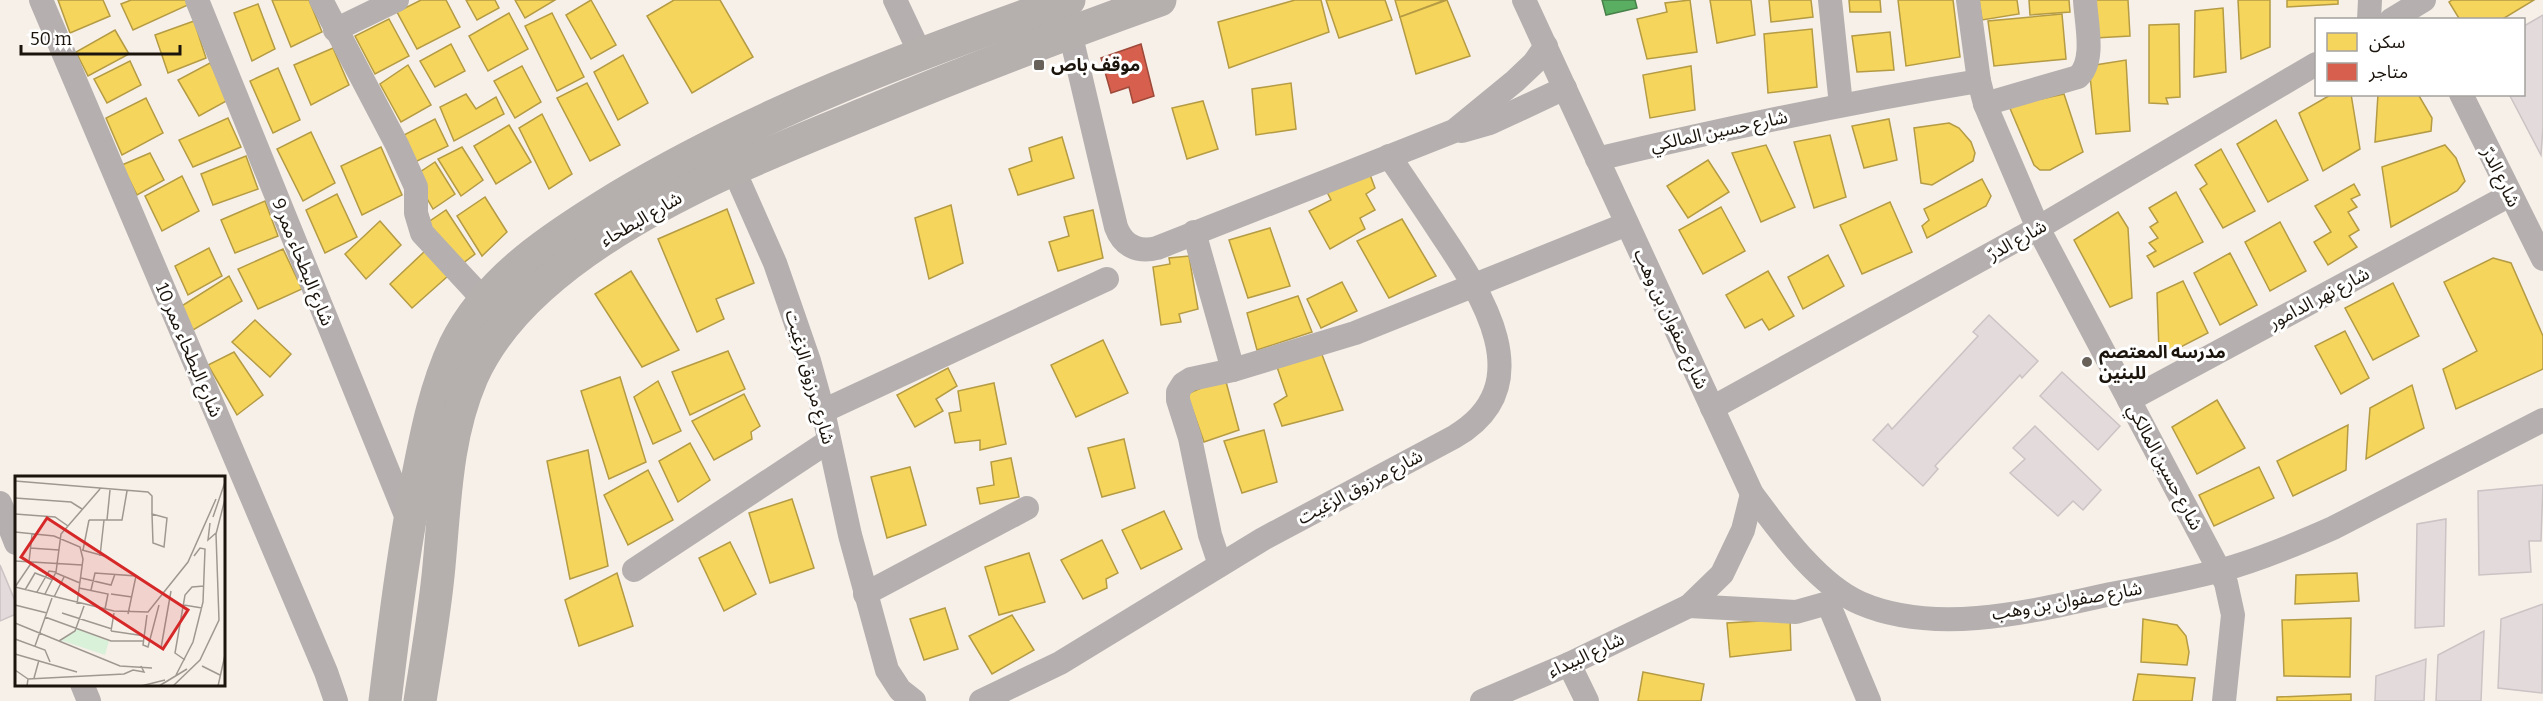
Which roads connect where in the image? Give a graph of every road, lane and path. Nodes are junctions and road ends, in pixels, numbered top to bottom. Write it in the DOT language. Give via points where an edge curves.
graph roads {
  1 [pos="41,0"];
  2 [pos="197,0"];
  3 [pos="321,0"];
  4 [pos="397,0"];
  5 [pos="895,0"];
  6 [pos="1069,0"];
  7 [pos="1160,0"];
  8 [pos="1524,0"];
  9 [pos="1830,0"];
  10 [pos="1968,0"];
  11 [pos="2085,0"];
  12 [pos="2370,0"];
  13 [pos="2422,8"];
  14 [pos="2370,18"];
  15 [pos="2396,18"];
  16 [pos="335,30"];
  17 [pos="1070,32"];
  18 [pos="1546,46"];
  19 [pos="920,53"];
  20 [pos="2315,64"];
  21 [pos="1565,88"];
  22 [pos="1982,92"];
  23 [pos="2462,96"];
  24 [pos="1840,105"];
  25 [pos="1454,131"];
  26 [pos="1389,156"];
  27 [pos="1597,159"];
  28 [pos="716,164"];
  29 [pos="2510,195"];
  30 [pos="1627,224"];
  31 [pos="2038,228"];
  32 [pos="1194,232"];
  33 [pos="2543,259"];
  34 [pos="1107,279"];
  35 [pos="1475,286"];
  36 [pos="484,300"];
  37 [pos="1233,370"];
  38 [pos="2129,400"];
  39 [pos="1712,408"];
  40 [pos="823,411"];
  41 [pos="2543,420"];
  42 [pos="829,441"];
  43 [pos="1752,494"];
  44 [pos="0,503"];
  45 [pos="1027,508"];
  46 [pos="409,523"];
  47 [pos="15,540"];
  48 [pos="1220,565"];
  49 [pos="634,570"];
  50 [pos="2220,571"];
  51 [pos="865,594"];
  52 [pos="1834,598"];
  53 [pos="1689,606"];
  54 [pos="1569,664"];
  55 [pos="83,686"];
  56 [pos="89,701"];
  57 [pos="336,701"];
  58 [pos="385,701"];
  59 [pos="420,701"];
  60 [pos="914,701"];
  61 [pos="981,701"];
  62 [pos="1482,701"];
  63 [pos="1587,701"];
  64 [pos="1869,701"];
  65 [pos="2224,701"];
  1 -- 57 [label="street, شارع البطحاء ممر 10"];
  2 -- 46 [label="street, شارع البطحاء ممر 9"];
  3 -- 16 [label="street"];
  4 -- 16 [label="street"];
  5 -- 19 [label="street"];
  6 -- 19 [label="street, شارع البطحاء"];
  7 -- 17 [label="street, شارع البطحاء"];
  8 -- 18 [label="street, شارع صفوان بن وهب"];
  9 -- 24 [label="street"];
  10 -- 22 [label="street, شارع حسين المالكي"];
  11 -- 22 [label="street, شارع حسين المالكي" via="2086,70 2078,77"];
  12 -- 14 [label="street"];
  13 -- 15 [label="street"];
  16 -- 36 [label="street" via="416,187 416,213 422,233"];
  17 -- 28 [label="street, شارع البطحاء"];
  17 -- 32 [label="street" via="1114,219 1123,241 1143,250"];
  18 -- 21 [label="street, شارع صفوان بن وهب"];
  18 -- 25 [label="street" via="1515,81"];
  19 -- 28 [label="street, شارع البطحاء" via="792,106"];
  20 -- 31 [label="street, شارع الدرّ"];
  21 -- 25 [label="street" via="1482,127"];
  21 -- 27 [label="street, شارع صفوان بن وهب"];
  22 -- 24 [label="street, شارع حسين المالكي"];
  22 -- 31 [label="street, شارع حسين المالكي"];
  23 -- 29 [label="street, شارع الدرّ"];
  24 -- 27 [label="street, شارع حسين المالكي"];
  25 -- 26 [label="street"];
  26 -- 32 [label="street"];
  26 -- 35 [label="street, شارع مرزوق الزغيت"];
  27 -- 30 [label="street, شارع صفوان بن وهب"];
  28 -- 36 [label="street, شارع البطحاء" via="587,216 536,252"];
  28 -- 40 [label="street, شارع مرزوق الزغيت" via="779,273"];
  28 -- 59 [label="street, شارع البطحاء" via="567,266 513,316 473,375 451,443 438,580"];
  29 -- 33 [label="street, شارع الدرّ"];
  29 -- 38 [label="street, شارع نهر الدامور"];
  30 -- 35 [label="street"];
  30 -- 39 [label="street, شارع صفوان بن وهب"];
  31 -- 38 [label="street, شارع حسين المالكي"];
  31 -- 39 [label="street, شارع الدرّ"];
  32 -- 37 [label="street"];
  34 -- 40 [label="street"];
  35 -- 37 [label="street" via="1355,333"];
  35 -- 48 [label="street, شارع مرزوق الزغيت" via="1491,322 1500,362 1493,397 1477,420 1454,437"];
  36 -- 46 [label="street, شارع البطحاء" via="455,345 429,417"];
  37 -- 48 [label="street" via="1186,381 1178,396"];
  38 -- 50 [label="street, شارع حسين المالكي"];
  39 -- 43 [label="street, شارع صفوان بن وهب"];
  40 -- 42 [label="street, شارع مرزوق الزغيت"];
  41 -- 50 [label="street, شارع صفوان بن وهب" via="2333,528"];
  42 -- 49 [label="street"];
  42 -- 51 [label="street, شارع مرزوق الزغيت"];
  43 -- 52 [label="street, شارع صفوان بن وهب"];
  43 -- 53 [label="street, شارع البيداء" via="1743,530 1722,574"];
  44 -- 47 [label="street"];
  45 -- 51 [label="street"];
  46 -- 58 [label="street, شارع البطحاء"];
  48 -- 61 [label="street, شارع مرزوق الزغيت" via="1060,663"];
  50 -- 52 [label="street, شارع صفوان بن وهب" via="2028,612 1982,617 1930,618 1891,613"];
  50 -- 65 [label="street, شارع حسين المالكي" via="2233,615"];
  51 -- 60 [label="street, شارع مرزوق الزغيت" via="887,670 900,690"];
  52 -- 53 [label="street, شارع البيداء" via="1797,612"];
  52 -- 64 [label="street"];
  53 -- 54 [label="street, شارع البيداء"];
  54 -- 62 [label="street, شارع البيداء"];
  54 -- 63 [label="street"];
  55 -- 56 [label="street"];
}
